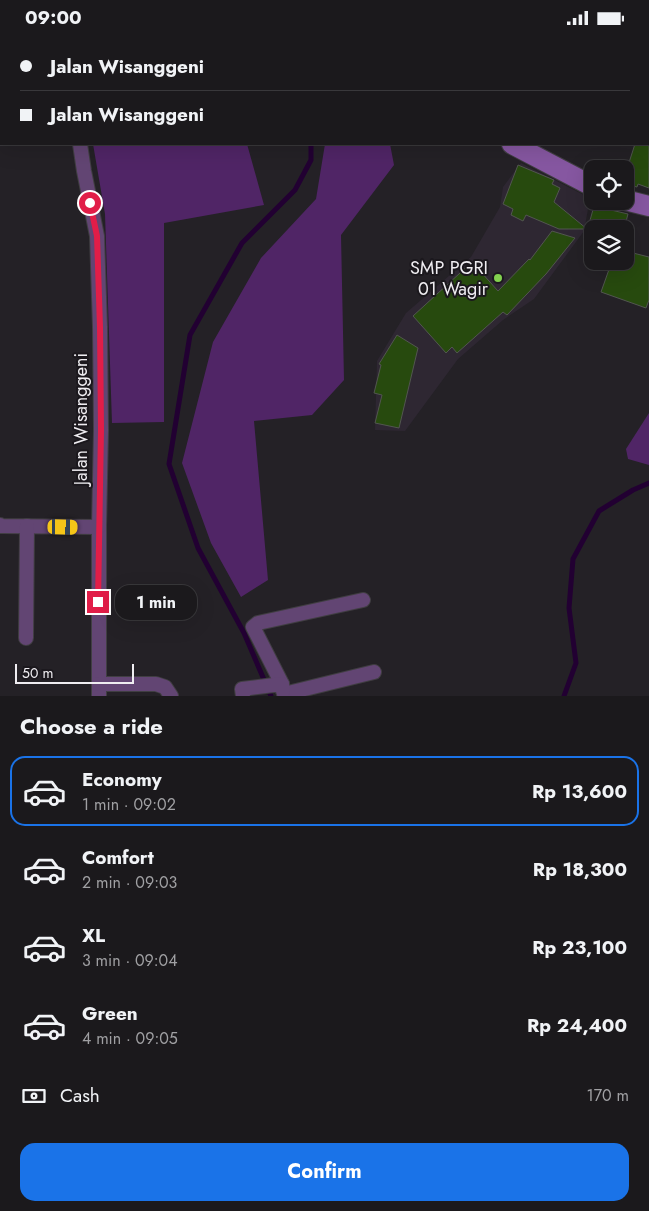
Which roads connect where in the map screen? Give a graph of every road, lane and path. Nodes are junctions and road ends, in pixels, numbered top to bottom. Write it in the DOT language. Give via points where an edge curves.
graph roads {
  1 [pos="80,145"];
  2 [pos="514,145"];
  3 [pos="584,182"];
  4 [pos="634,202"];
  5 [pos="649,206"];
  6 [pos="0,525"];
  7 [pos="27,526"];
  8 [pos="99,527"];
  9 [pos="363,600"];
  10 [pos="26,638"];
  11 [pos="374,673"];
  12 [pos="99,690"];
  13 [pos="281,690"];
  14 [pos="246,692"];
  15 [pos="171,696"];
  1 -- 8 [label="street, Jalan Wisanggeni" via="97,236 101,411"];
  2 -- 3 [label="main road"];
  4 -- 5 [label="main road"];
  6 -- 7 [label="street"];
  7 -- 8 [label="street"];
  7 -- 10 [label="street"];
  8 -- 12 [label="street, Jalan Wisanggeni"];
  9 -- 13 [label="street" via="258,623 253,627"];
  11 -- 13 [label="street"];
  12 -- 15 [label="street" via="156,684 166,687"];
  13 -- 14 [label="street"];
}
